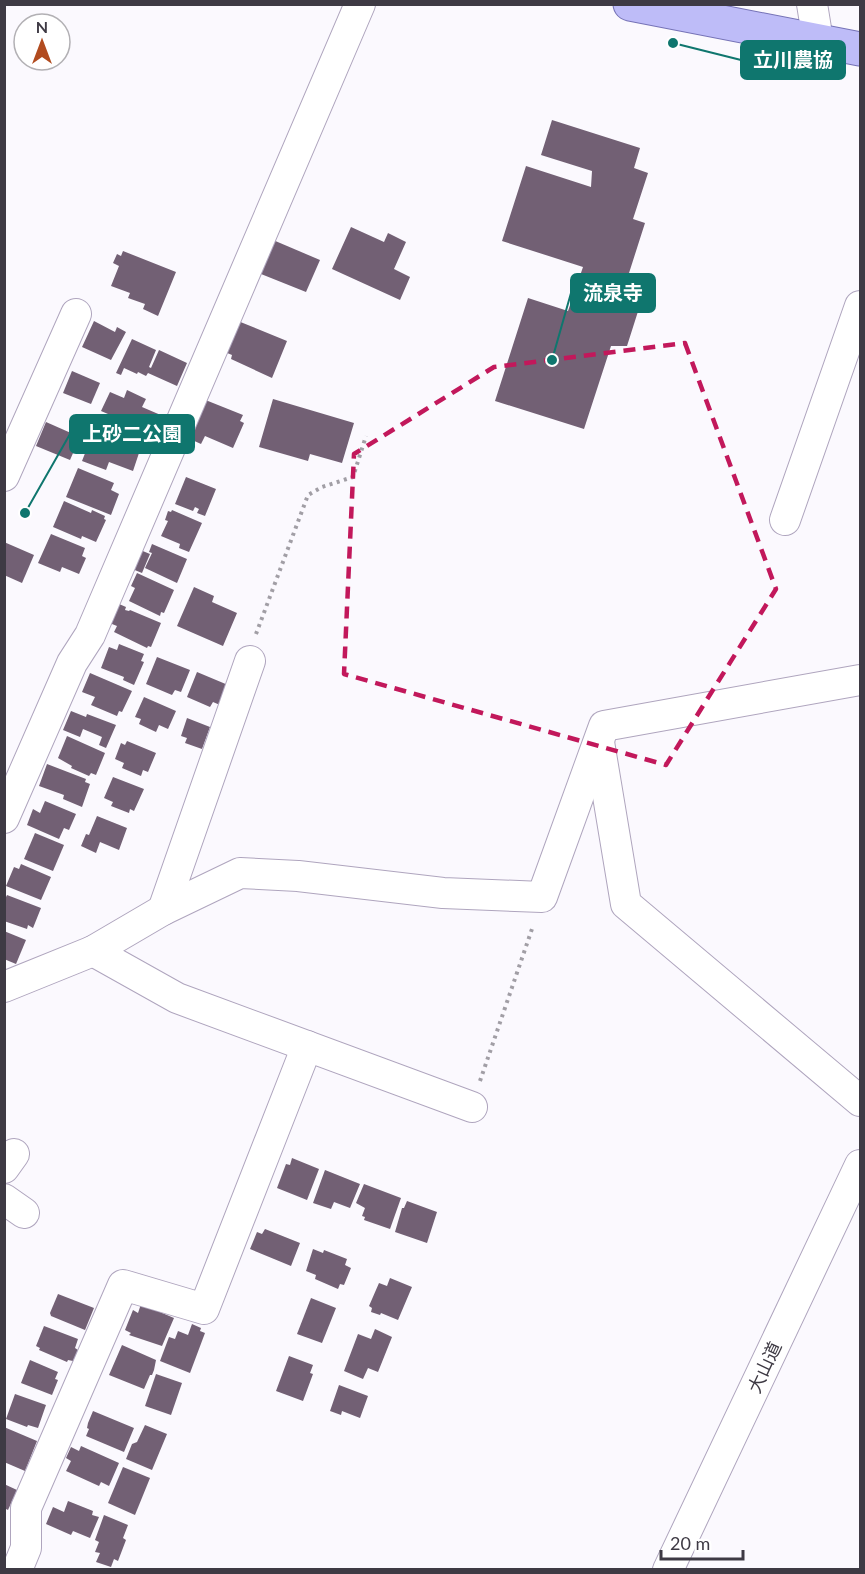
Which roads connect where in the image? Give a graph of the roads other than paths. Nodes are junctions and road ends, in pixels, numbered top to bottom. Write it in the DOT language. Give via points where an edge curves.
graph roads {
  1 [pos="360,4"];
  2 [pos="630,4"];
  3 [pos="812,4"];
  4 [pos="818,41"];
  5 [pos="861,49"];
  6 [pos="861,306"];
  7 [pos="76,314"];
  8 [pos="4,476"];
  9 [pos="785,520"];
  10 [pos="250,661"];
  11 [pos="861,680"];
  12 [pos="599,739"];
  13 [pos="4,818"];
  14 [pos="163,910"];
  15 [pos="93,951"];
  16 [pos="4,987"];
  17 [pos="307,1046"];
  18 [pos="861,1101"];
  19 [pos="471,1107"];
  20 [pos="861,1165"];
  21 [pos="16,1569"];
  22 [pos="668,1569"];
  1 -- 13 [label="street" via="90,635 72,663"];
  2 -- 4 [label="main road"];
  3 -- 4 [label="street"];
  4 -- 5 [label="main road"];
  6 -- 9 [label="street"];
  7 -- 8 [label="street"];
  10 -- 14 [label="street"];
  11 -- 12 [label="street" via="604,726"];
  12 -- 14 [label="street" via="542,897 443,893 240,873"];
  12 -- 18 [label="street" via="626,904"];
  14 -- 15 [label="street"];
  15 -- 16 [label="street"];
  15 -- 17 [label="street" via="177,998"];
  17 -- 19 [label="street"];
  17 -- 21 [label="street" via="204,1309 123,1285 26,1508 26,1548"];
  20 -- 22 [label="street, 大山道"];
}
